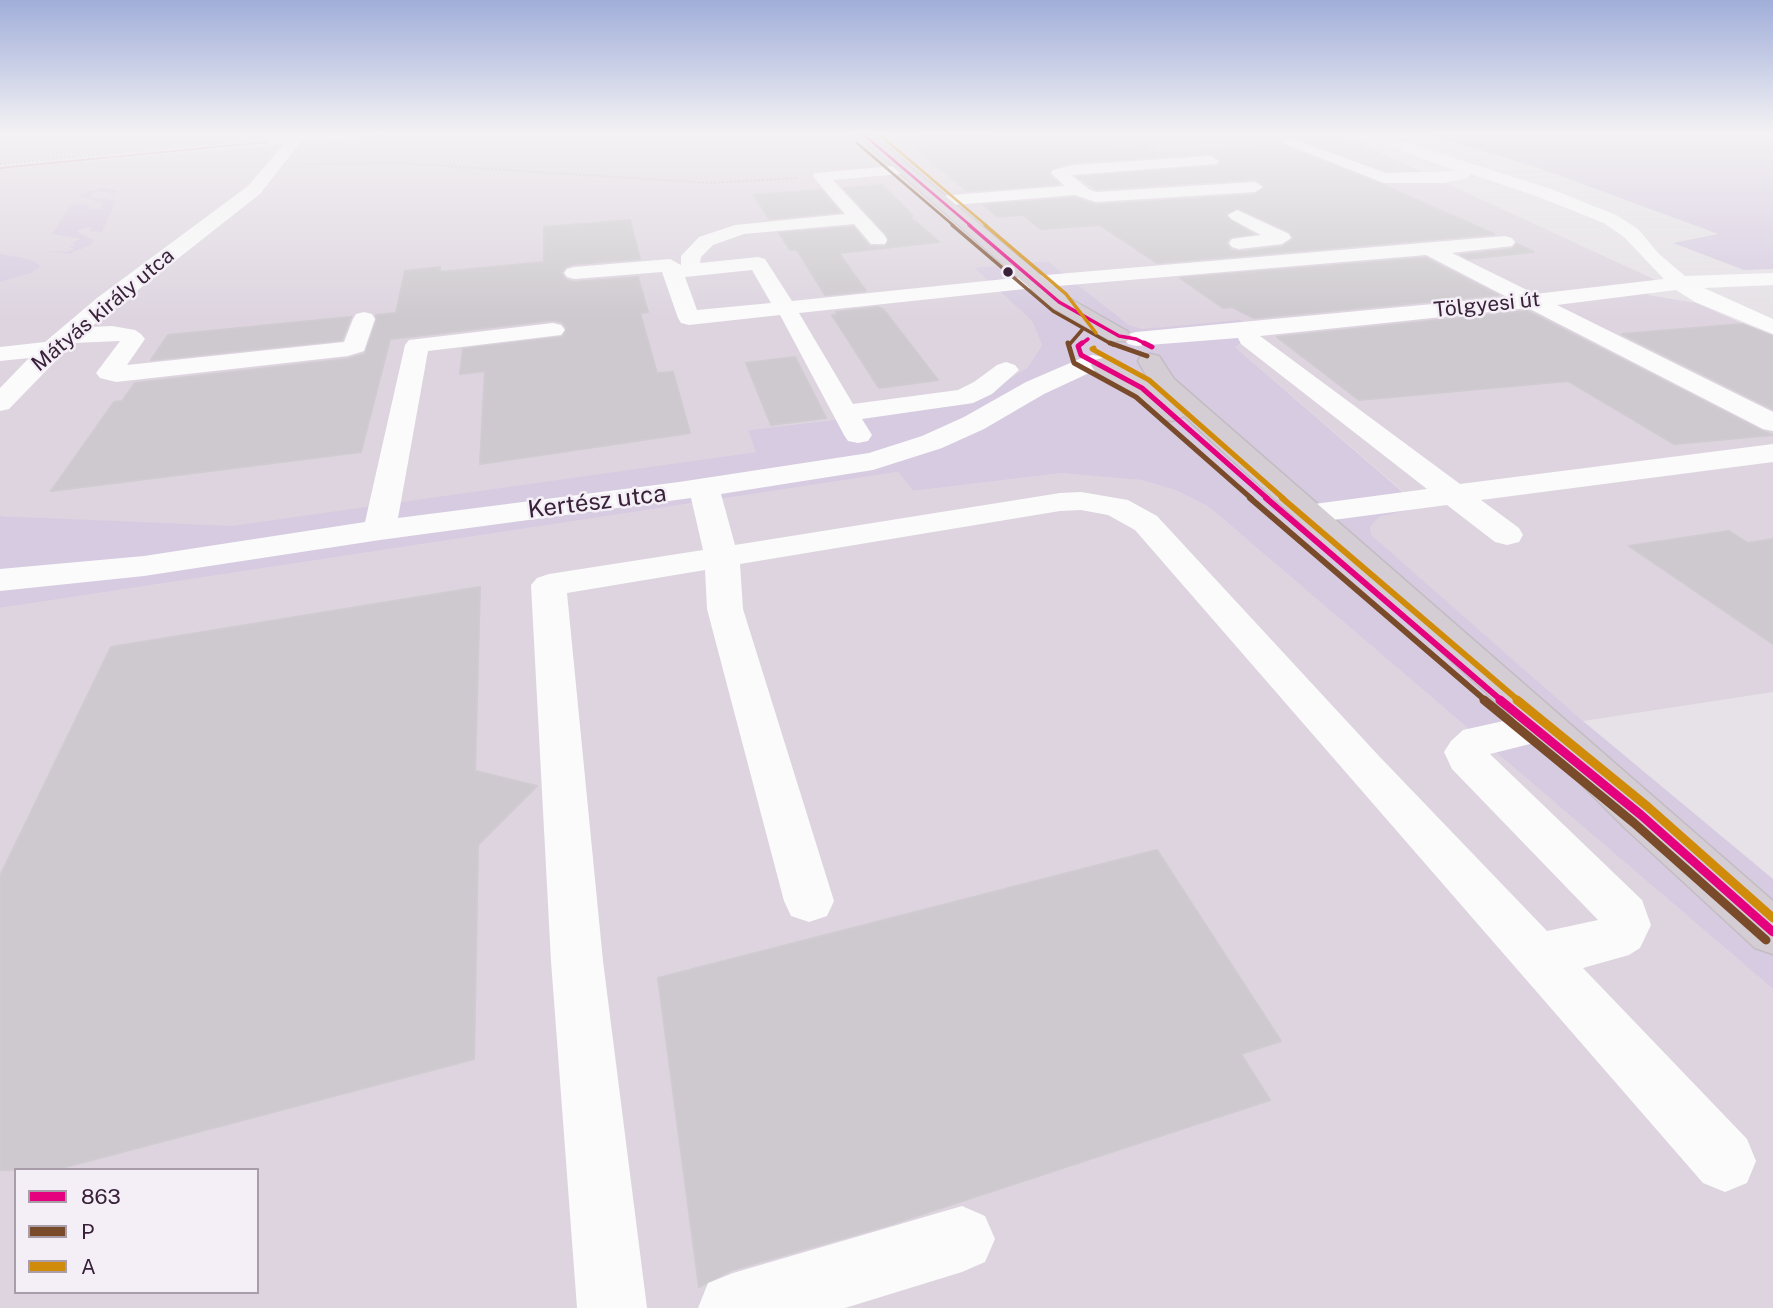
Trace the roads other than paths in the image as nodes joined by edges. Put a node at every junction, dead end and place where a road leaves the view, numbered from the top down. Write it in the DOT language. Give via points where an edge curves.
graph roads {
  1 [pos="246,196"];
  2 [pos="839,196"];
  3 [pos="934,196"];
  4 [pos="961,196"];
  5 [pos="1002,196"];
  6 [pos="1090,196"];
  7 [pos="1130,196"];
  8 [pos="1553,196"];
  9 [pos="965,199"];
  10 [pos="940,201"];
  11 [pos="796,203"];
  12 [pos="1237,215"];
  13 [pos="858,218"];
  14 [pos="810,222"];
  15 [pos="878,240"];
  16 [pos="1505,242"];
  17 [pos="1213,246"];
  18 [pos="1429,249"];
  19 [pos="1186,250"];
  20 [pos="681,267"];
  21 [pos="574,273"];
  22 [pos="1026,276"];
  23 [pos="1773,279"];
  24 [pos="1680,283"];
  25 [pos="1649,288"];
  26 [pos="1703,298"];
  27 [pos="1533,300"];
  28 [pos="1059,302"];
  29 [pos="787,312"];
  30 [pos="364,319"];
  31 [pos="1773,327"];
  32 [pos="1591,329"];
  33 [pos="553,330"];
  34 [pos="1211,333"];
  35 [pos="1249,339"];
  36 [pos="60,343"];
  37 [pos="1140,348"];
  38 [pos="0,354"];
  39 [pos="1091,355"];
  40 [pos="1006,370"];
  41 [pos="0,403"];
  42 [pos="903,405"];
  43 [pos="846,413"];
  44 [pos="1773,423"];
  45 [pos="932,442"];
  46 [pos="1773,453"];
  47 [pos="873,461"];
  48 [pos="691,489"];
  49 [pos="1452,494"];
  50 [pos="1310,513"];
  51 [pos="380,530"];
  52 [pos="1507,535"];
  53 [pos="709,559"];
  54 [pos="144,566"];
  55 [pos="0,580"];
  56 [pos="0,596"];
  57 [pos="1535,729"];
  58 [pos="1641,815"];
  59 [pos="809,901"];
  60 [pos="1773,932"];
  61 [pos="1539,956"];
  62 [pos="1726,1161"];
  63 [pos="962,1239"];
  64 [pos="612,1308"];
  65 [pos="733,1308"];
  1 -- 36 [label="street, Mátyás király utca"];
  2 -- 13 [label="street"];
  3 -- 10 [label="main road"];
  4 -- 9 [label="street"];
  5 -- 9 [label="street"];
  6 -- 7 [label="street"];
  8 -- 24 [label="street" via="1610,219 1631,233"];
  9 -- 10 [label="street"];
  10 -- 22 [label="main road"];
  11 -- 14 [label="street"];
  12 -- 17 [label="street" via="1282,238"];
  13 -- 14 [label="street"];
  13 -- 15 [label="street"];
  14 -- 20 [label="street" via="723,235 706,241"];
  16 -- 18 [label="street"];
  18 -- 22 [label="street"];
  18 -- 27 [label="street"];
  19 -- 22 [label="street"];
  20 -- 21 [label="street"];
  20 -- 29 [label="street" via="758,264"];
  20 -- 29 [label="street" via="688,318"];
  22 -- 28 [label="main road"];
  22 -- 29 [label="street"];
  23 -- 24 [label="street, Tölgyesi út"];
  24 -- 25 [label="street, Tölgyesi út"];
  24 -- 26 [label="street"];
  25 -- 26 [label="street"];
  25 -- 27 [label="street, Tölgyesi út"];
  26 -- 31 [label="street"];
  27 -- 32 [label="street"];
  27 -- 34 [label="street, Tölgyesi út"];
  28 -- 37 [label="main road"];
  28 -- 39 [label="main road"];
  29 -- 43 [label="street"];
  30 -- 36 [label="street" via="356,346 348,349 116,374 109,373 132,339 127,335 112,333"];
  32 -- 35 [label="street" via="1526,323 1282,344"];
  32 -- 44 [label="street"];
  33 -- 51 [label="street" via="417,345"];
  34 -- 35 [label="street"];
  34 -- 37 [label="street, Tölgyesi út"];
  35 -- 49 [label="street"];
  36 -- 38 [label="street"];
  36 -- 41 [label="street, Mátyás király utca"];
  37 -- 39 [label="main road"];
  37 -- 39 [label="main road" via="1130,367"];
  37 -- 50 [label="main road" via="1164,384"];
  39 -- 45 [label="street, Kertész utca"];
  39 -- 57 [label="main road" via="1163,404"];
  40 -- 42 [label="street" via="964,397"];
  42 -- 43 [label="street"];
  42 -- 45 [label="street"];
  43 -- 47 [label="street"];
  45 -- 47 [label="street, Kertész utca"];
  46 -- 49 [label="street"];
  47 -- 48 [label="street, Kertész utca"];
  48 -- 51 [label="street, Kertész utca"];
  48 -- 53 [label="street"];
  49 -- 50 [label="street"];
  49 -- 52 [label="street"];
  50 -- 58 [label="main road"];
  51 -- 54 [label="street, Kertész utca"];
  53 -- 59 [label="street"];
  53 -- 61 [label="street" via="1060,502 1101,503 1130,512 1146,523"];
  53 -- 64 [label="street" via="549,585 577,961"];
  54 -- 55 [label="street, Kertész utca"];
  54 -- 56 [label="street, Kertész utca"];
  57 -- 58 [label="main road"];
  57 -- 61 [label="street" via="1478,741 1466,752 1467,758 1614,903 1625,925 1611,939"];
  58 -- 60 [label="main road"];
  61 -- 62 [label="street"];
  63 -- 65 [label="street"];
}
